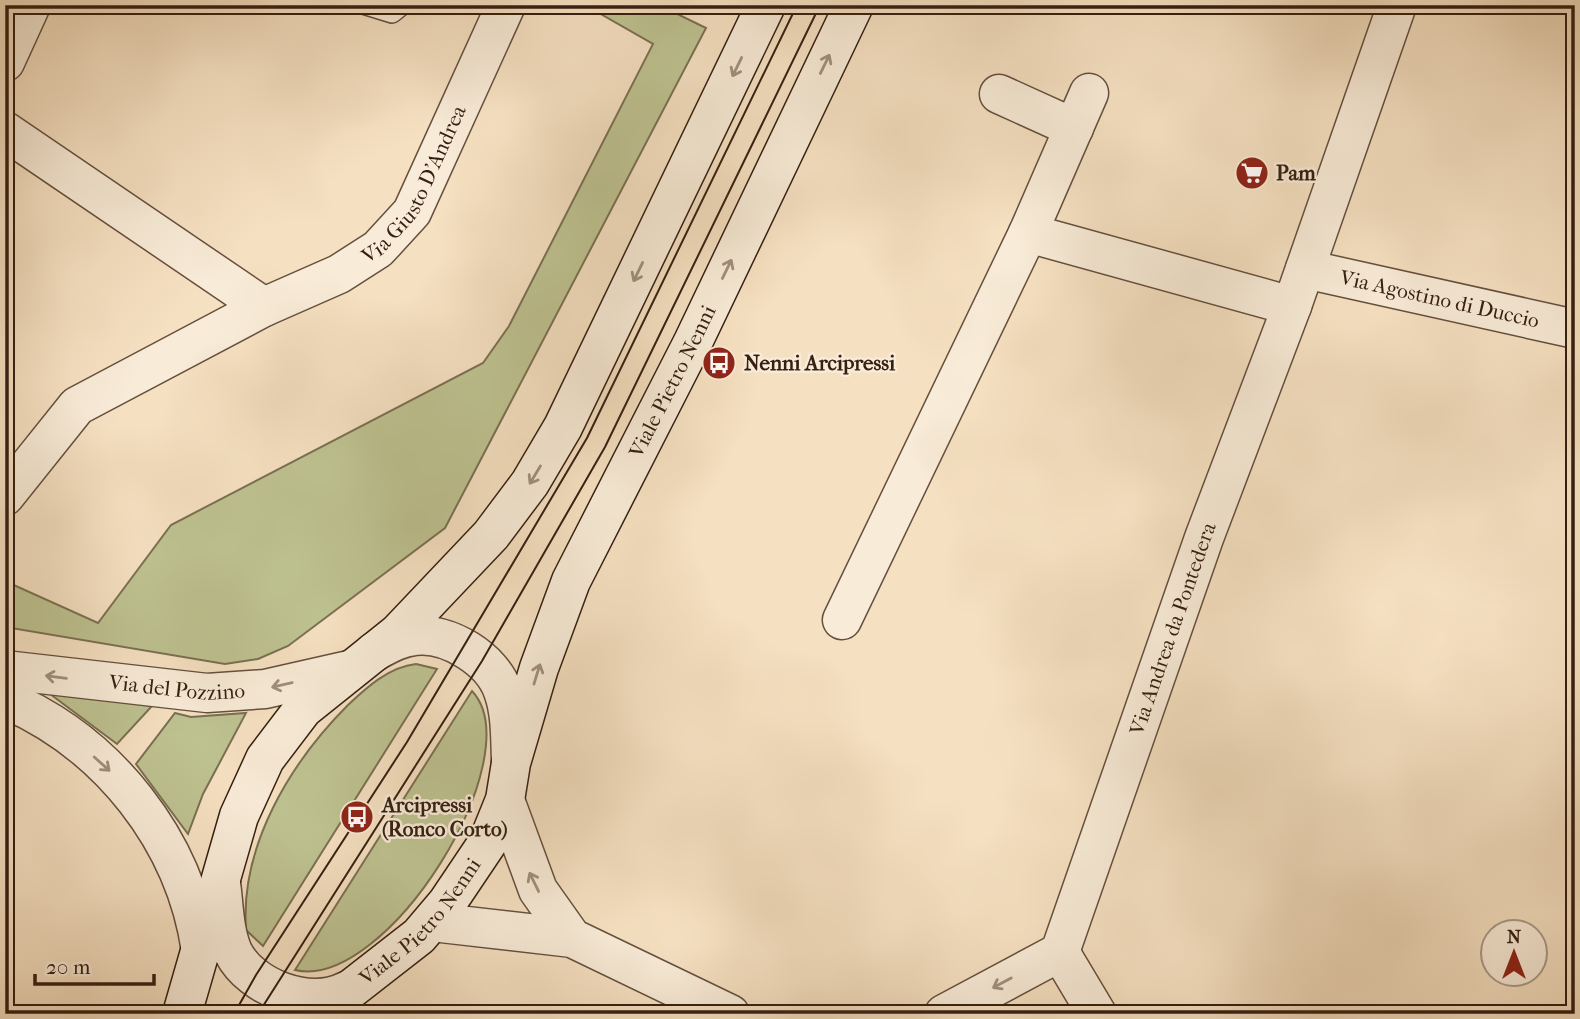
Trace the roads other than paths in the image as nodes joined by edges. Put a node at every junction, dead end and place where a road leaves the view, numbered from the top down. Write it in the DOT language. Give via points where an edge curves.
graph roads {
  1 [pos="31,5"];
  2 [pos="366,5"];
  3 [pos="402,5"];
  4 [pos="506,5"];
  5 [pos="766,5"];
  6 [pos="854,5"];
  7 [pos="1397,5"];
  8 [pos="5,62"];
  9 [pos="1089,93"];
  10 [pos="999,94"];
  11 [pos="1074,128"];
  12 [pos="5,131"];
  13 [pos="1028,233"];
  14 [pos="1305,269"];
  15 [pos="1292,306"];
  16 [pos="264,307"];
  17 [pos="1575,329"];
  18 [pos="5,496"];
  19 [pos="842,620"];
  20 [pos="361,661"];
  21 [pos="5,670"];
  22 [pos="5,699"];
  23 [pos="511,763"];
  24 [pos="505,800"];
  25 [pos="221,883"];
  26 [pos="432,922"];
  27 [pos="572,938"];
  28 [pos="201,951"];
  29 [pos="1060,952"];
  30 [pos="332,1002"];
  31 [pos="182,1014"];
  32 [pos="730,1014"];
  33 [pos="944,1014"];
  34 [pos="1097,1014"];
  1 -- 8 [label="street"];
  2 -- 3 [label="lane" via="392,13"];
  4 -- 16 [label="street, Via Giusto D'Andrea" via="412,212 377,249 339,274"];
  5 -- 20 [label="street, Viale Pietro Nenni, one-way" via="563,427 530,484 491,535 398,633"];
  23 -- 6 [label="street, Viale Pietro Nenni, one-way" via="571,581 693,342"];
  7 -- 14 [label="street, Via Andrea da Pontedera"];
  9 -- 11 [label="street"];
  10 -- 11 [label="street"];
  11 -- 13 [label="street"];
  12 -- 16 [label="street"];
  13 -- 15 [label="street"];
  13 -- 19 [label="street"];
  14 -- 15 [label="street, Via Andrea da Pontedera"];
  14 -- 17 [label="street, Via Agostino di Duccio"];
  15 -- 29 [label="street, Via Andrea da Pontedera" via="1204,538"];
  16 -- 18 [label="street, Via Giusto D'Andrea" via="77,406"];
  20 -- 21 [label="street, Via del Pozzino, one-way" via="265,689 207,693"];
  20 -- 23 [label="street, Viale Pietro Nenni" via="410,637 429,636 463,648 499,681"];
  20 -- 25 [label="street, Viale Pietro Nenni" via="303,709 265,760 244,801"];
  22 -- 28 [label="street, one-way" via="68,735 146,811 185,889"];
  23 -- 24 [label="street, Viale Pietro Nenni"];
  24 -- 26 [label="street, Viale Pietro Nenni" via="482,852"];
  27 -- 24 [label="street, one-way" via="538,890"];
  25 -- 28 [label="street, Viale Pietro Nenni"];
  25 -- 30 [label="street, Viale Pietro Nenni" via="232,950 249,971 298,998"];
  26 -- 27 [label="street"];
  26 -- 30 [label="street, Viale Pietro Nenni" via="391,961"];
  27 -- 32 [label="street"];
  28 -- 31 [label="street, Viale Pietro Nenni"];
  29 -- 33 [label="street, one-way"];
  29 -- 34 [label="street"];
}
